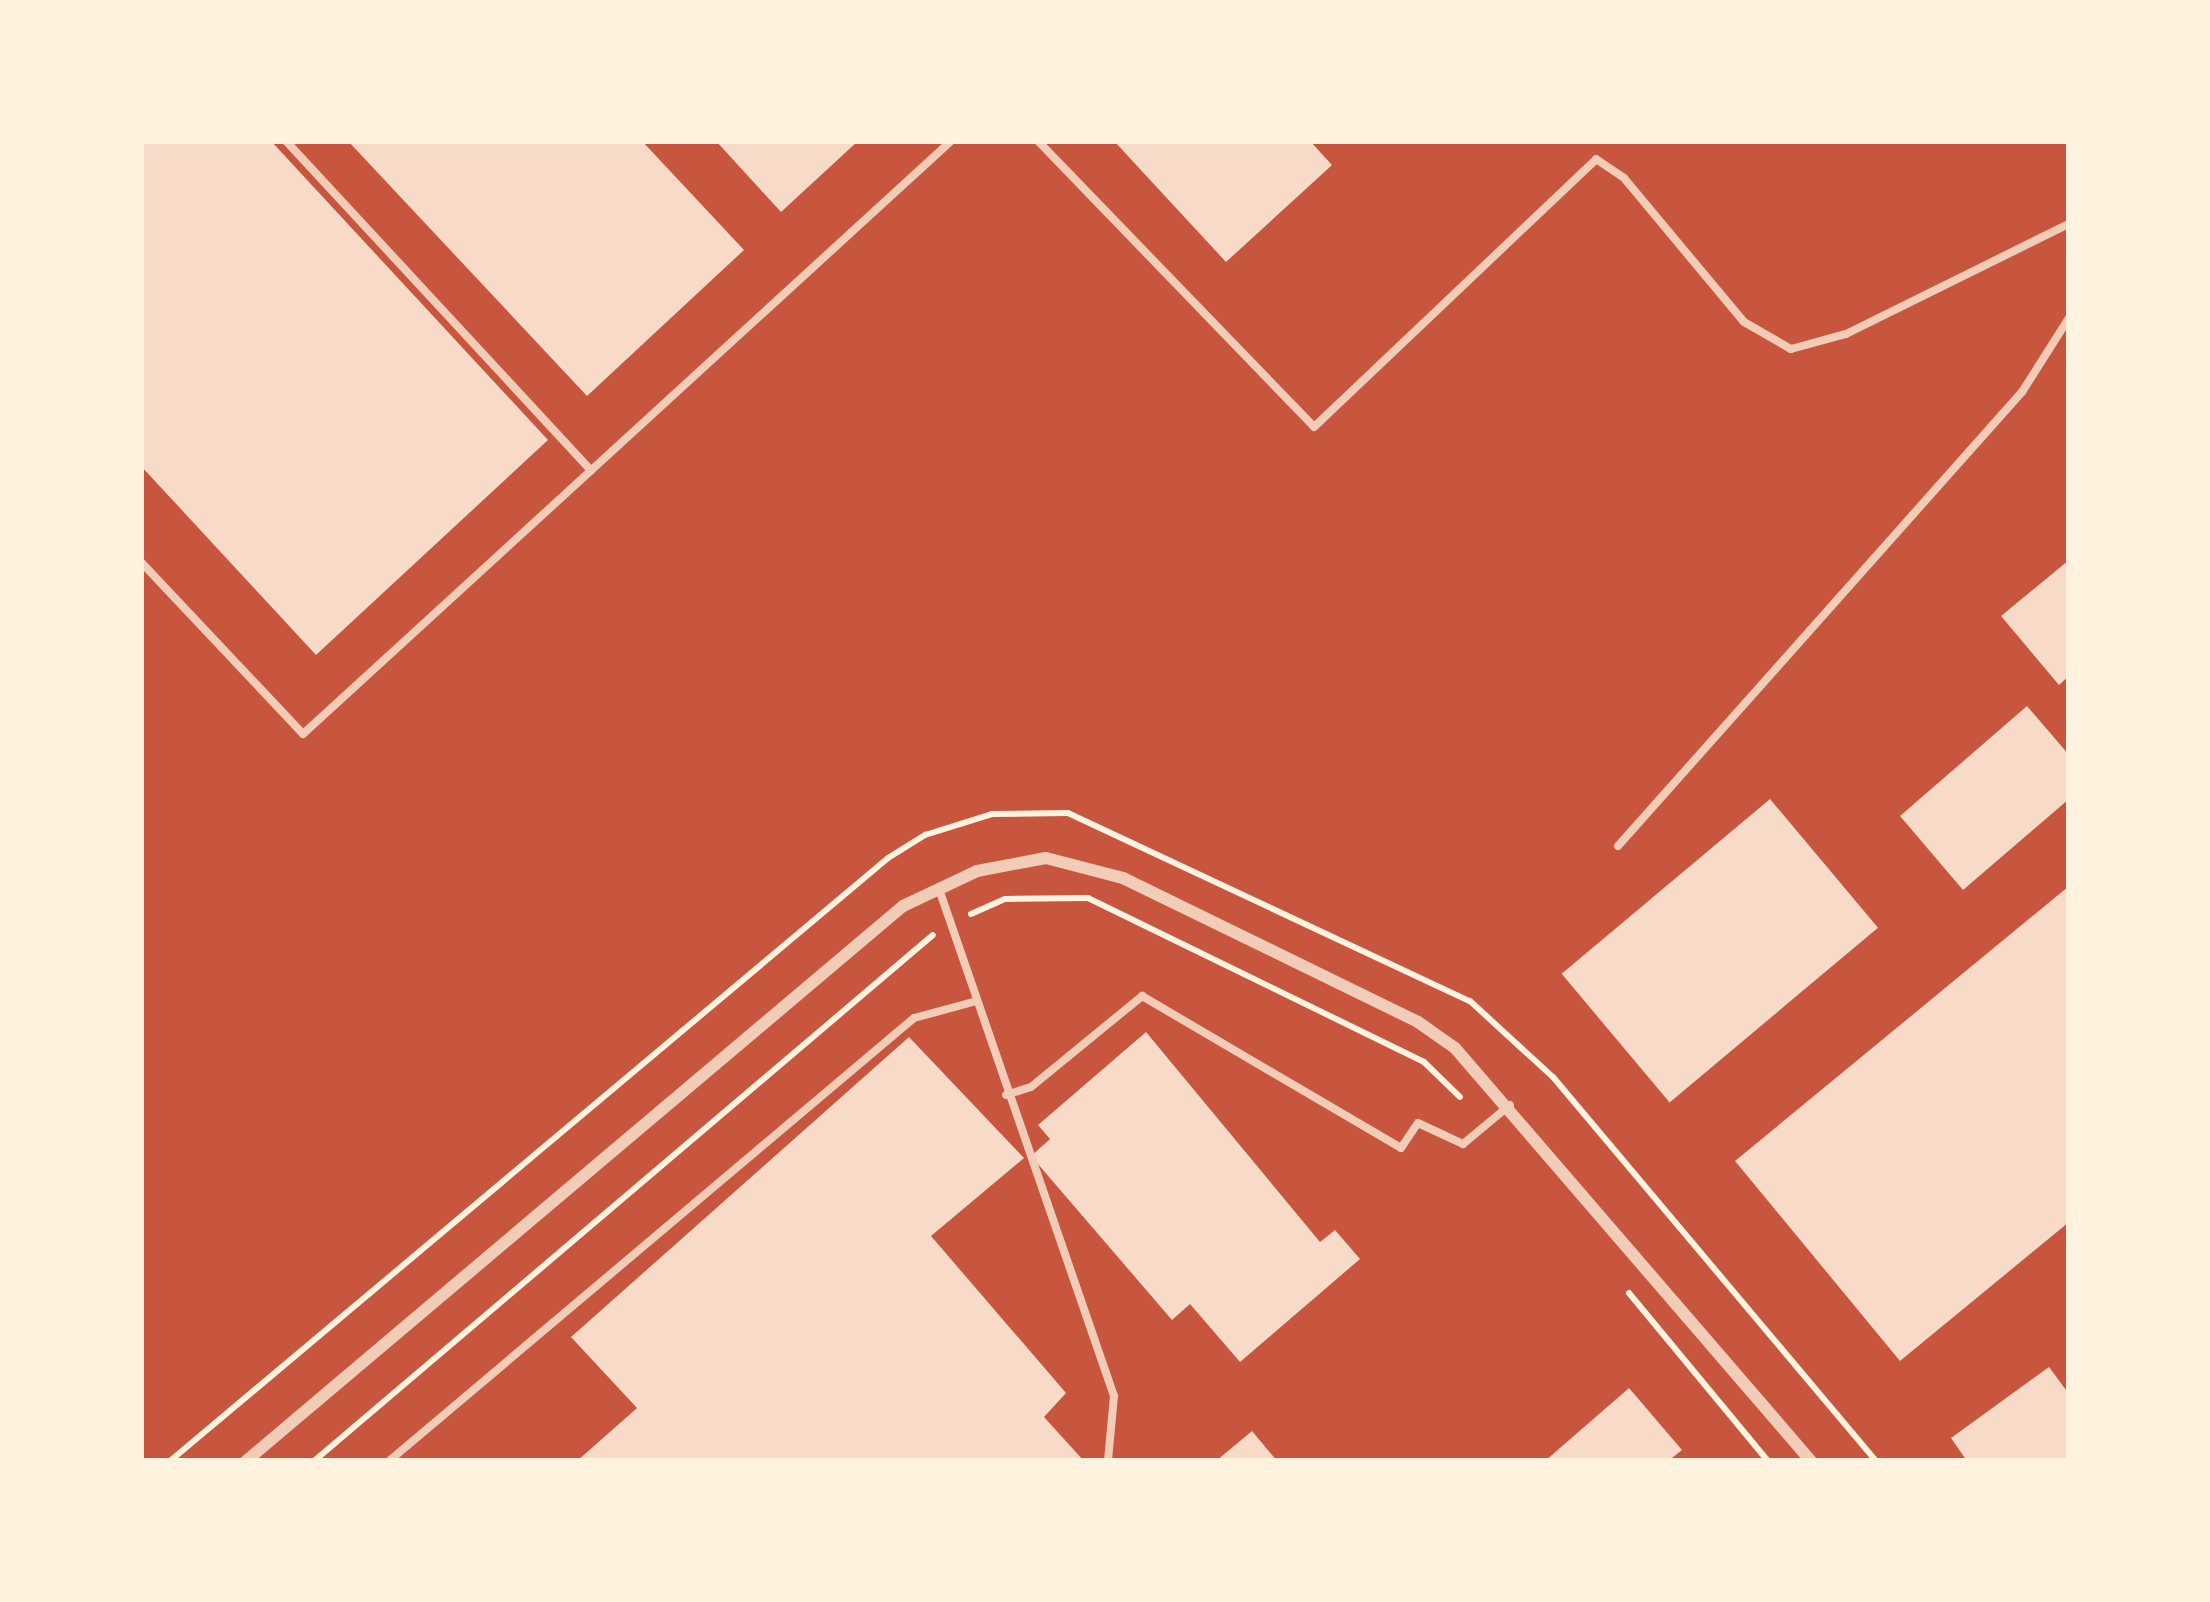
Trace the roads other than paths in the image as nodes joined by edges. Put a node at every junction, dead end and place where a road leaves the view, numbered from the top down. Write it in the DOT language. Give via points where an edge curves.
graph roads {
  1 [pos="286,141"];
  2 [pos="951,141"];
  3 [pos="1038,141"];
  4 [pos="2069,224"];
  5 [pos="2069,318"];
  6 [pos="591,470"];
  7 [pos="141,562"];
  8 [pos="1618,846"];
  9 [pos="938,888"];
  10 [pos="973,1002"];
  11 [pos="1006,1095"];
  12 [pos="1510,1106"];
  13 [pos="246,1461"];
  14 [pos="389,1461"];
  15 [pos="1108,1461"];
  16 [pos="1811,1461"];
  1 -- 6 [label="lane"];
  2 -- 6 [label="lane"];
  3 -- 4 [label="lane" via="1314,427 1596,159 1624,178 1744,322 1791,350 1846,334"];
  5 -- 8 [label="lane" via="2022,392"];
  6 -- 7 [label="lane" via="303,734"];
  9 -- 10 [label="lane"];
  9 -- 12 [label="street" via="994,866 1046,858 1123,878 1418,1022"];
  9 -- 13 [label="street" via="873,931"];
  10 -- 11 [label="lane"];
  10 -- 14 [label="lane" via="914,1018"];
  11 -- 12 [label="lane" via="1031,1087 1142,996 1401,1148 1418,1123 1463,1144"];
  11 -- 15 [label="lane" via="1114,1396"];
  12 -- 16 [label="street"];
}
